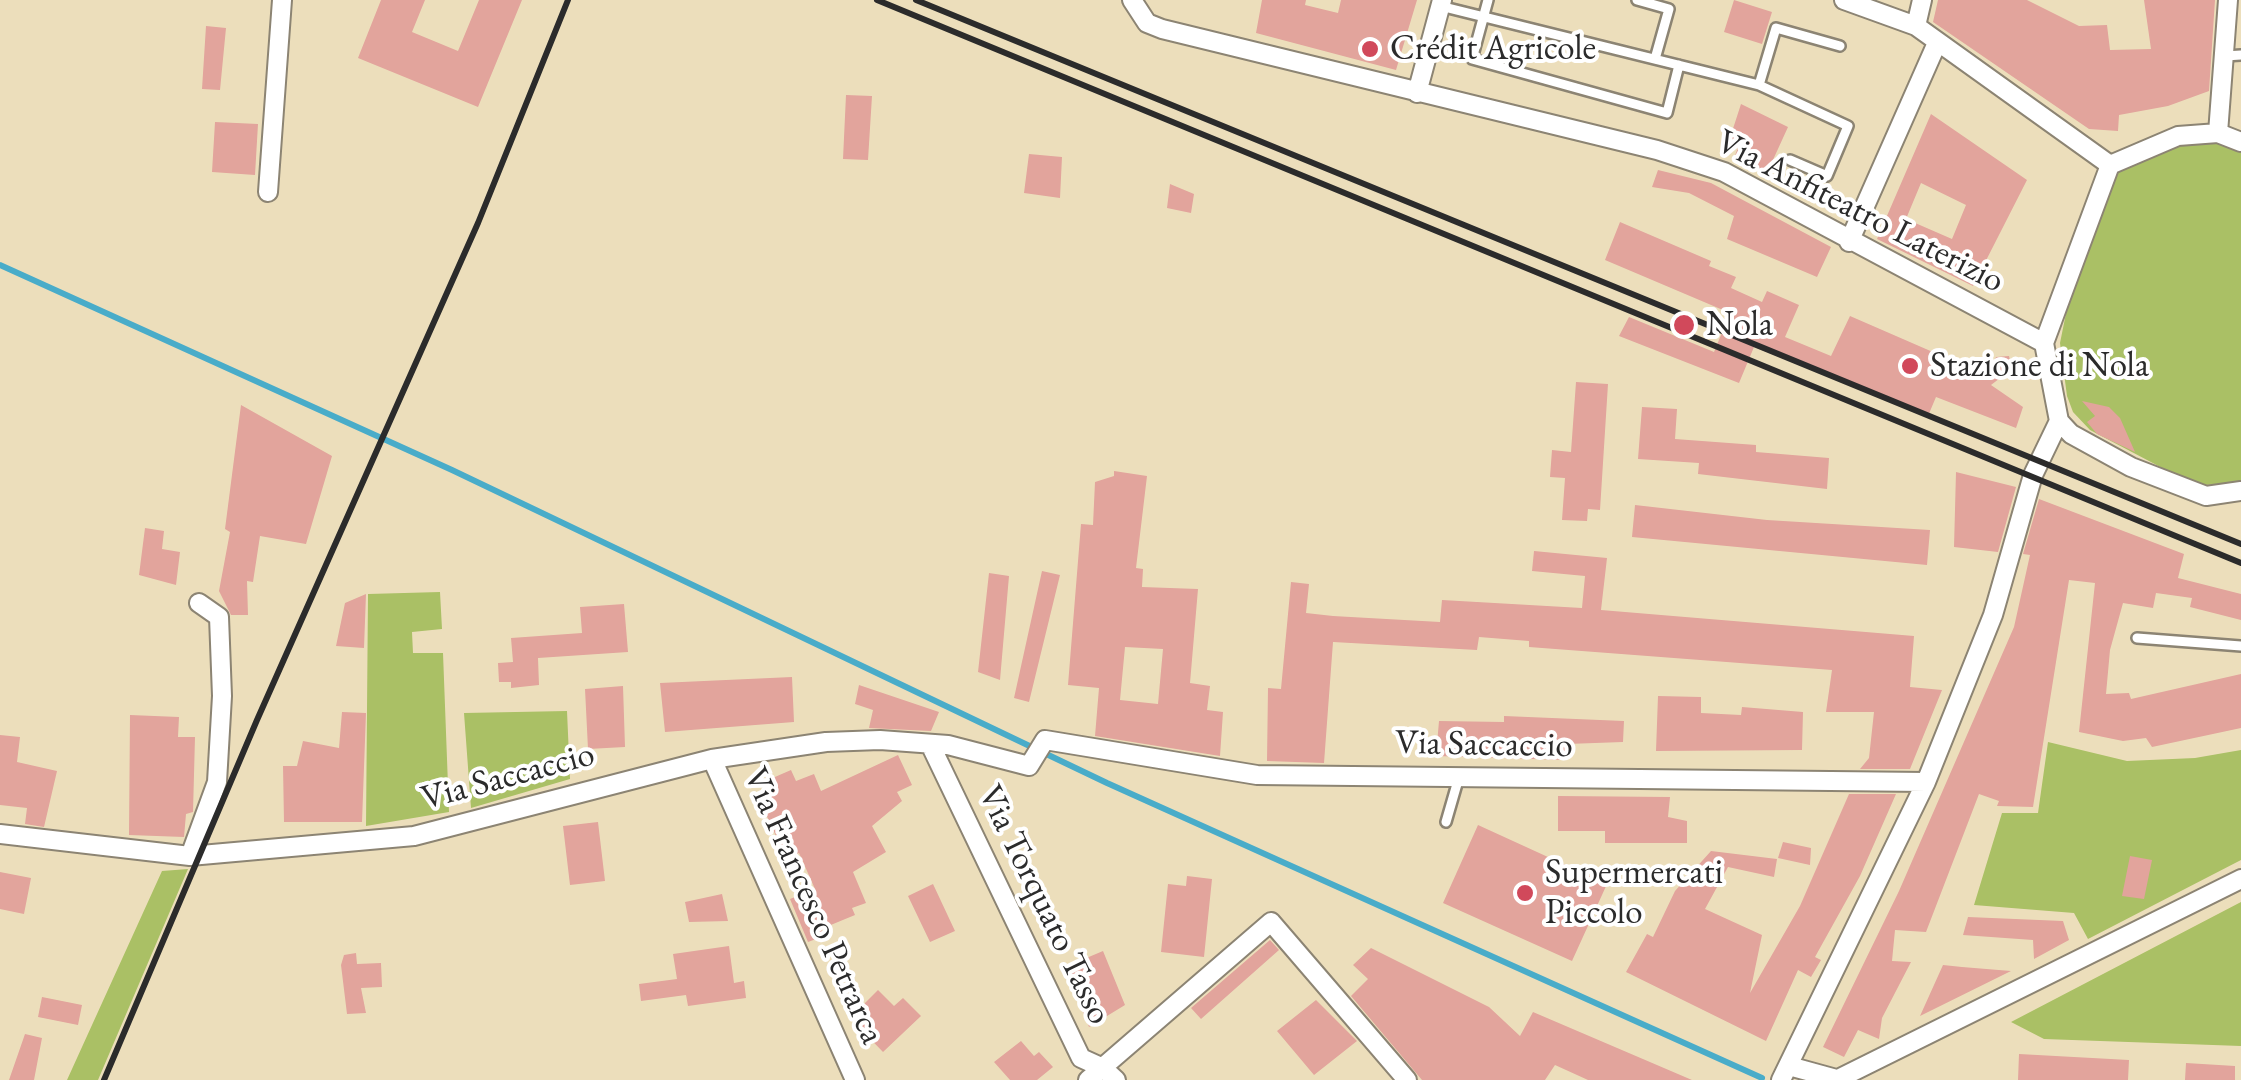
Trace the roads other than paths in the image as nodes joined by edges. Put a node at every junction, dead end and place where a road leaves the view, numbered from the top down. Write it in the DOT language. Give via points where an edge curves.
graph roads {
  1 [pos="282,0"];
  2 [pos="1132,0"];
  3 [pos="1488,0"];
  4 [pos="1637,0"];
  5 [pos="1844,0"];
  6 [pos="1922,0"];
  7 [pos="2228,0"];
  8 [pos="1441,3"];
  9 [pos="1484,16"];
  10 [pos="1916,26"];
  11 [pos="1936,43"];
  12 [pos="1840,46"];
  13 [pos="2233,55"];
  14 [pos="1655,59"];
  15 [pos="1678,65"];
  16 [pos="1759,85"];
  17 [pos="1417,93"];
  18 [pos="2218,133"];
  19 [pos="2241,142"];
  20 [pos="1790,160"];
  21 [pos="2110,165"];
  22 [pos="268,192"];
  23 [pos="1850,242"];
  24 [pos="2044,343"];
  25 [pos="2059,422"];
  26 [pos="2241,491"];
  27 [pos="199,604"];
  28 [pos="2137,638"];
  29 [pos="2241,646"];
  30 [pos="930,744"];
  31 [pos="712,759"];
  32 [pos="1459,778"];
  33 [pos="1926,782"];
  34 [pos="1446,822"];
  35 [pos="0,834"];
  36 [pos="190,856"];
  37 [pos="2241,879"];
  38 [pos="1785,1073"];
  39 [pos="1109,1074"];
  40 [pos="1404,1079"];
  41 [pos="855,1080"];
  42 [pos="1088,1080"];
  43 [pos="1839,1080"];
  1 -- 22 [label="street"];
  2 -- 17 [label="street, Via Anfiteatro Laterizio" via="1148,23 1162,29"];
  3 -- 9 [label="lane"];
  4 -- 14 [label="lane" via="1669,8"];
  5 -- 10 [label="street"];
  6 -- 10 [label="street"];
  7 -- 13 [label="street"];
  8 -- 9 [label="lane"];
  8 -- 17 [label="street"];
  9 -- 14 [label="lane"];
  9 -- 15 [label="lane" via="1472,59 1667,113"];
  10 -- 11 [label="street"];
  11 -- 21 [label="street"];
  11 -- 23 [label="street"];
  12 -- 16 [label="lane" via="1776,28"];
  13 -- 18 [label="street"];
  14 -- 15 [label="lane"];
  15 -- 16 [label="lane"];
  16 -- 20 [label="lane" via="1848,126 1827,176"];
  17 -- 23 [label="street, Via Anfiteatro Laterizio" via="1724,172"];
  18 -- 19 [label="street"];
  18 -- 21 [label="street" via="2178,136"];
  21 -- 24 [label="street"];
  23 -- 24 [label="street, Via Anfiteatro Laterizio"];
  24 -- 25 [label="street"];
  25 -- 26 [label="street" via="2089,446 2206,496"];
  25 -- 33 [label="street" via="2033,475 1993,615"];
  27 -- 36 [label="street" via="219,617 222,696 217,782"];
  28 -- 29 [label="lane"];
  30 -- 31 [label="street, Via Saccaccio" via="826,742"];
  30 -- 32 [label="street, Via Saccaccio" via="1028,766 1045,740 1257,775"];
  30 -- 39 [label="street, Via Torquato Tasso" via="1081,1058"];
  31 -- 36 [label="street, Via Saccaccio" via="428,834"];
  31 -- 41 [label="street, Via Francesco Petrarca"];
  32 -- 33 [label="street, Via Saccaccio"];
  32 -- 34 [label="lane"];
  33 -- 38 [label="street"];
  35 -- 36 [label="street, Via Saccaccio"];
  37 -- 43 [label="street"];
  38 -- 43 [label="street"];
  39 -- 40 [label="street" via="1271,922"];
  39 -- 42 [label="street"];
}
